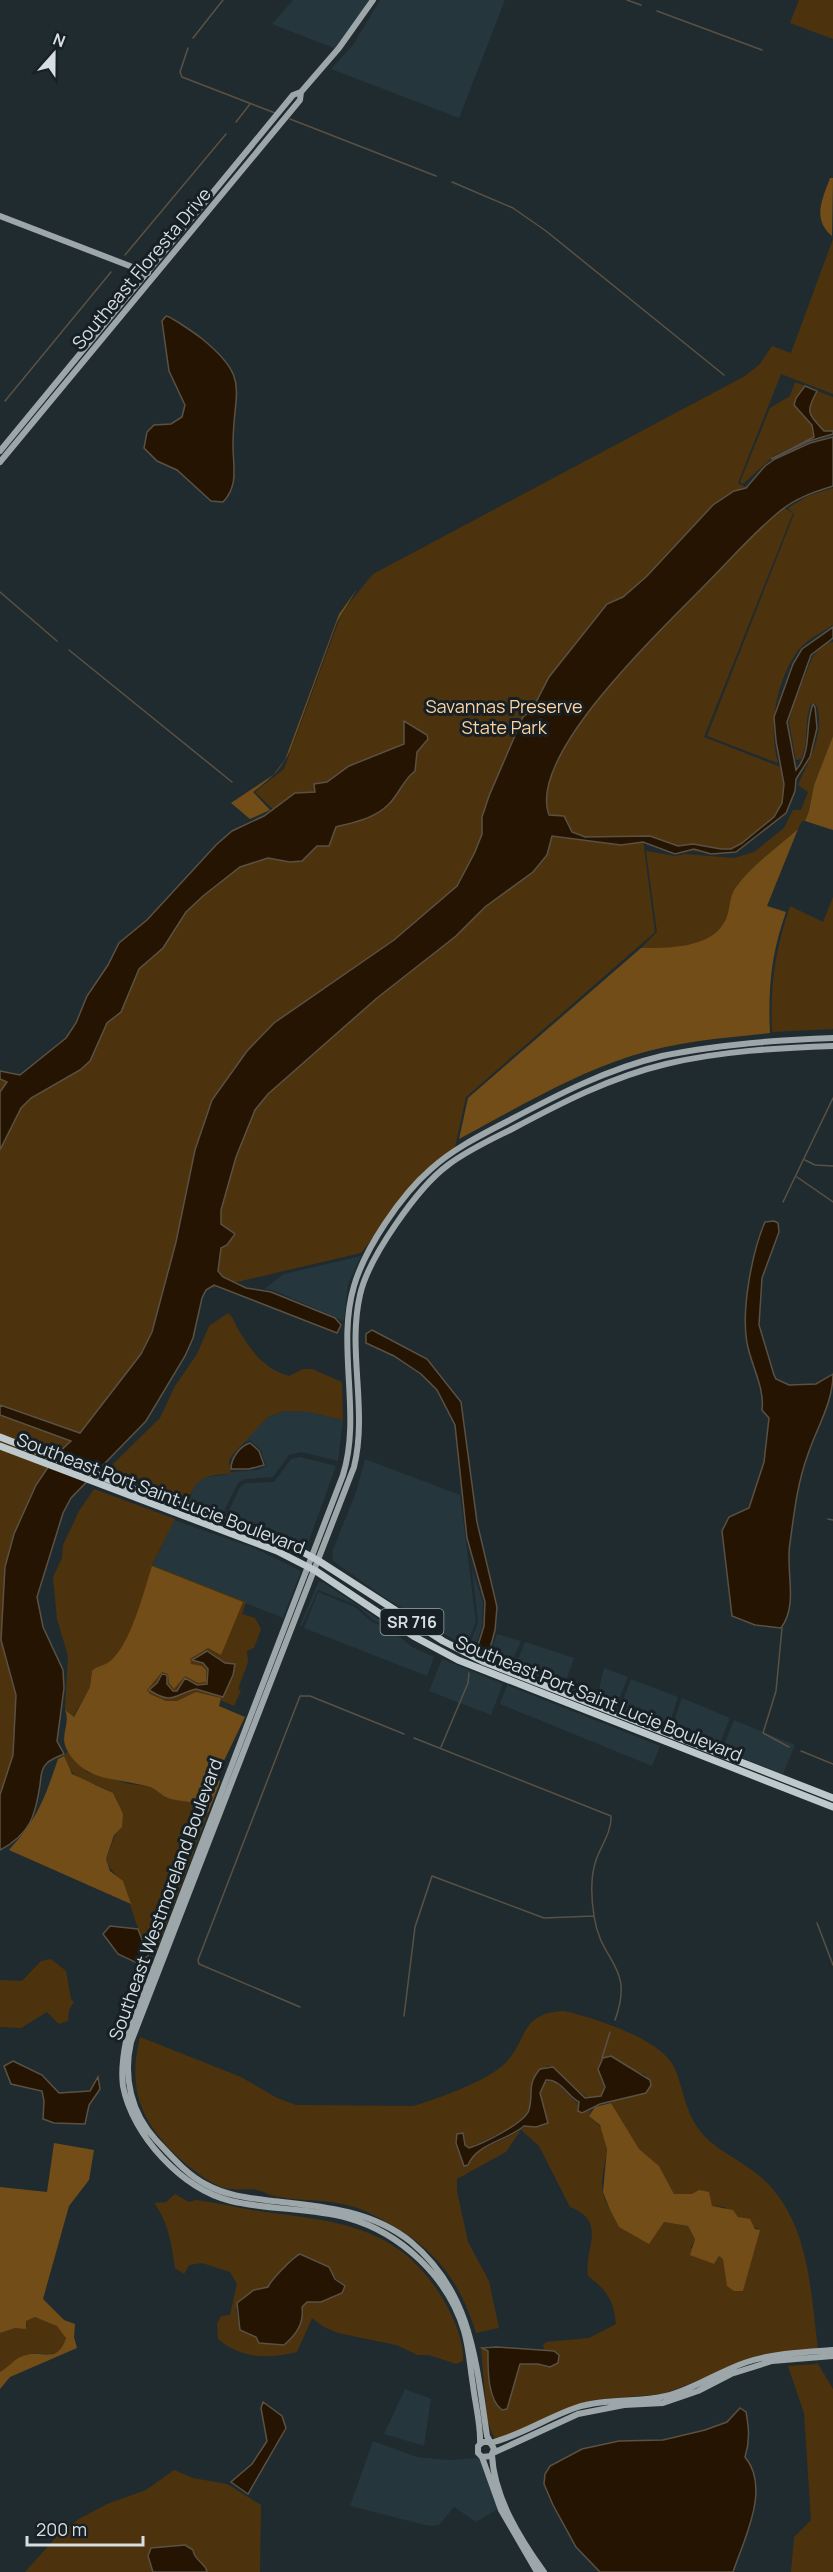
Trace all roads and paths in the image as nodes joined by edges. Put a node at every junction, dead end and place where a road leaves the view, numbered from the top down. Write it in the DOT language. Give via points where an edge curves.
graph roads {
  1 [pos="372,0"];
  2 [pos="301,92"];
  3 [pos="0,216"];
  4 [pos="148,273"];
  5 [pos="0,451"];
  6 [pos="0,462"];
  7 [pos="833,1038"];
  8 [pos="833,1046"];
  9 [pos="0,1437"];
  10 [pos="0,1446"];
  11 [pos="37,1456"];
  12 [pos="109,1484"];
  13 [pos="219,1518"];
  14 [pos="199,1522"];
  15 [pos="312,1557"];
  16 [pos="319,1562"];
  17 [pos="308,1567"];
  18 [pos="316,1571"];
  19 [pos="389,1620"];
  20 [pos="443,1641"];
  21 [pos="442,1652"];
  22 [pos="482,1661"];
  23 [pos="833,1798"];
  24 [pos="833,1807"];
  25 [pos="833,2350"];
  26 [pos="833,2356"];
  27 [pos="490,2443"];
  28 [pos="480,2444"];
  29 [pos="493,2454"];
  30 [pos="482,2457"];
  31 [pos="537,2572"];
  32 [pos="544,2572"];
  1 -- 2 [label="street, Southeast Floresta Drive" via="339,48"];
  2 -- 4 [label="street, Southeast Floresta Drive" via="293,95"];
  2 -- 6 [label="street, Southeast Floresta Drive" via="300,100"];
  3 -- 4 [label="street"];
  4 -- 5 [label="street, Southeast Floresta Drive"];
  7 -- 15 [label="street, Southeast Westmoreland Boulevard" via="710,1046 616,1070 567,1090 476,1138 429,1170 386,1226 366,1257 354,1286 348,1319 351,1421 347,1461"];
  8 -- 16 [label="street, Southeast Westmoreland Boulevard" via="716,1054 622,1077 573,1097 481,1145 434,1177 391,1233 360,1293 356,1318 359,1421 355,1463"];
  9 -- 11 [label="main road, Southeast Port Saint Lucie Boulevard / SR 716"];
  10 -- 11 [label="main road, Southeast Port Saint Lucie Boulevard / SR 716"];
  11 -- 12 [label="main road, Southeast Port Saint Lucie Boulevard / SR 716"];
  12 -- 13 [label="main road, Southeast Port Saint Lucie Boulevard / SR 716"];
  12 -- 14 [label="main road, Southeast Port Saint Lucie Boulevard / SR 716"];
  13 -- 14 [label="main road" via="203,1518"];
  13 -- 15 [label="main road, Southeast Port Saint Lucie Boulevard / SR 716" via="265,1534"];
  14 -- 17 [label="main road, Southeast Port Saint Lucie Boulevard / SR 716" via="264,1545"];
  15 -- 16 [label="main road, Southeast Port Saint Lucie Boulevard / SR 716"];
  15 -- 17 [label="street, Southeast Westmoreland Boulevard"];
  16 -- 18 [label="street, Southeast Westmoreland Boulevard"];
  16 -- 20 [label="main road, Southeast Port Saint Lucie Boulevard / SR 716"];
  17 -- 18 [label="main road, Southeast Port Saint Lucie Boulevard / SR 716"];
  17 -- 28 [label="street, Southeast Westmoreland Boulevard" via="130,2031 122,2064 124,2088 142,2131 184,2177 204,2190 230,2201 314,2212 369,2226 405,2246 446,2293 464,2331"];
  18 -- 19 [label="main road, Southeast Port Saint Lucie Boulevard / SR 716"];
  18 -- 27 [label="street, Southeast Westmoreland Boulevard" via="131,2042 129,2088 146,2128 207,2185 231,2194 318,2206 373,2219 410,2241 450,2288 468,2327"];
  19 -- 20 [label="main road" via="436,1644"];
  19 -- 21 [label="main road, Southeast Port Saint Lucie Boulevard / SR 716"];
  20 -- 22 [label="main road, Southeast Port Saint Lucie Boulevard / SR 716"];
  21 -- 22 [label="main road" via="453,1651"];
  21 -- 24 [label="main road, Southeast Port Saint Lucie Boulevard / SR 716"];
  22 -- 23 [label="main road, Southeast Port Saint Lucie Boulevard / SR 716"];
  25 -- 27 [label="street" via="771,2355 729,2368 680,2392 594,2403"];
  26 -- 29 [label="street" via="772,2361 663,2403 624,2405 578,2414"];
  27 -- 28 [label="street"];
  27 -- 29 [label="street, Southeast Westmoreland Boulevard"];
  28 -- 30 [label="street, Southeast Westmoreland Boulevard" via="477,2450"];
  29 -- 30 [label="street"];
  29 -- 32 [label="street" via="506,2507"];
  30 -- 31 [label="street" via="501,2510"];
}
